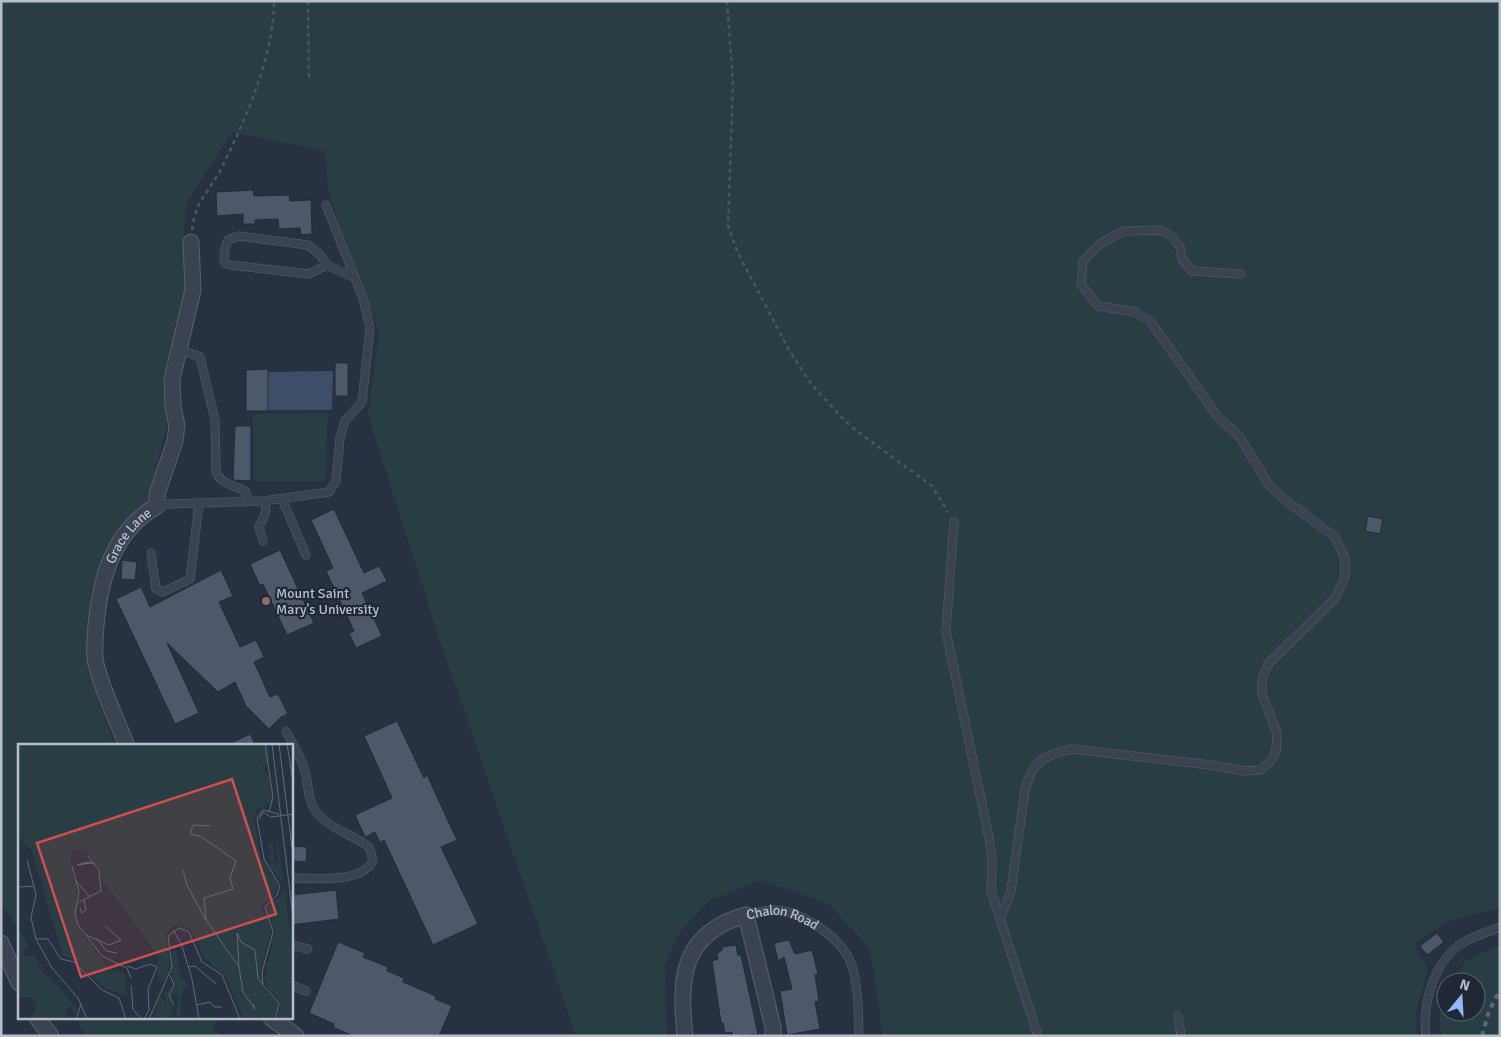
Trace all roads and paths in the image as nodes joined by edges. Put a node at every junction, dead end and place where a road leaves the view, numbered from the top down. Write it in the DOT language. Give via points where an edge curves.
graph roads {
  1 [pos="274,1"];
  2 [pos="308,1"];
  3 [pos="727,1"];
  4 [pos="309,81"];
  5 [pos="326,205"];
  6 [pos="191,242"];
  7 [pos="327,266"];
  8 [pos="1241,274"];
  9 [pos="355,278"];
  10 [pos="179,349"];
  11 [pos="282,499"];
  12 [pos="265,501"];
  13 [pos="247,502"];
  14 [pos="198,503"];
  15 [pos="157,506"];
  16 [pos="954,521"];
  17 [pos="263,541"];
  18 [pos="150,553"];
  19 [pos="306,555"];
  20 [pos="286,731"];
  21 [pos="126,744"];
  22 [pos="292,878"];
  23 [pos="746,914"];
  24 [pos="1001,917"];
  25 [pos="1500,927"];
  26 [pos="1,943"];
  27 [pos="292,945"];
  28 [pos="308,949"];
  29 [pos="18,981"];
  30 [pos="292,985"];
  31 [pos="306,991"];
  32 [pos="1178,1016"];
  33 [pos="39,1020"];
  34 [pos="274,1020"];
  35 [pos="51,1036"];
  36 [pos="296,1036"];
  37 [pos="685,1036"];
  38 [pos="773,1036"];
  39 [pos="859,1036"];
  40 [pos="1038,1036"];
  41 [pos="1182,1036"];
  42 [pos="1426,1036"];
  1 -- 6 [label="path" via="262,69 251,104 220,171 197,206"];
  2 -- 4 [label="path"];
  3 -- 16 [label="path" via="733,84 728,226 738,253 789,350 811,384 850,426 932,486"];
  5 -- 9 [label="lane"];
  6 -- 10 [label="street, Grace Lane" via="193,290"];
  7 -- 7 [label="lane" via="308,245 239,236 228,240 225,246 225,263 230,265 309,274"];
  7 -- 9 [label="lane"];
  8 -- 24 [label="lane" via="1192,270 1182,259 1180,247 1161,230 1124,231 1101,242 1083,260 1082,284 1098,306 1135,312 1151,322 1218,417 1239,436 1269,484 1334,537 1345,558 1345,576 1336,597 1268,664 1262,679 1262,694 1277,733 1276,751 1271,761 1260,770 1246,771 1072,749 1054,753 1038,762 1029,774 1025,790 1011,892"];
  9 -- 11 [label="lane" via="370,328 362,402 345,421 336,481 329,492"];
  10 -- 13 [label="lane" via="200,357 215,420 216,472 227,484 246,492"];
  10 -- 15 [label="street, Grace Lane" via="172,379 177,426 175,441 157,494"];
  11 -- 12 [label="lane"];
  11 -- 19 [label="lane"];
  12 -- 13 [label="lane"];
  12 -- 17 [label="lane" via="266,512 259,527"];
  13 -- 14 [label="lane"];
  14 -- 15 [label="lane"];
  14 -- 18 [label="lane" via="190,579 163,592 156,590"];
  15 -- 21 [label="street, Grace Lane" via="123,535 103,580 98,605 96,666"];
  16 -- 24 [label="lane" via="946,631 989,838 991,890"];
  20 -- 22 [label="lane" via="303,764 306,787 315,811 334,827 369,847 373,860 365,871 353,876"];
  23 -- 37 [label="street, Chalon Road" via="715,927 699,942 688,961 682,999"];
  23 -- 38 [label="street"];
  23 -- 39 [label="lane, Chalon Road" via="777,910 796,915 834,939 852,965"];
  24 -- 40 [label="lane"];
  25 -- 42 [label="lane" via="1462,943 1440,967 1428,997"];
  26 -- 29 [label="street"];
  27 -- 28 [label="lane"];
  30 -- 31 [label="lane"];
  32 -- 41 [label="lane"];
  33 -- 35 [label="street"];
  34 -- 36 [label="street"];
}
